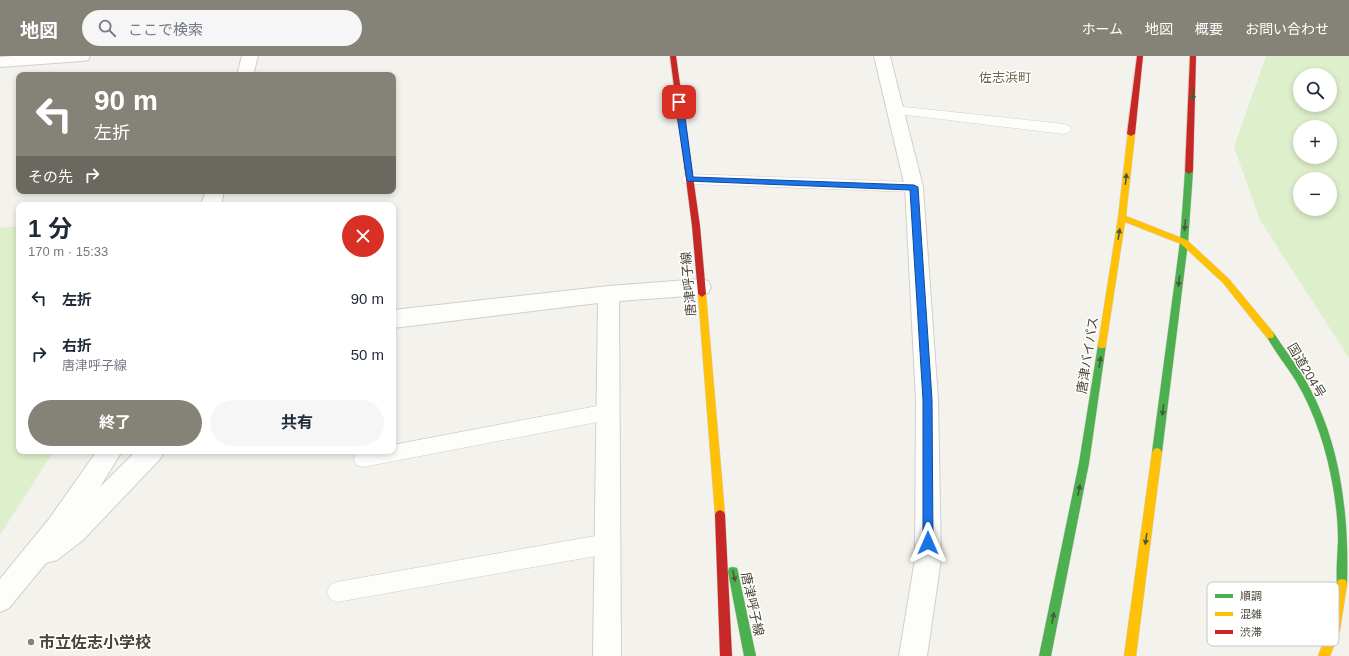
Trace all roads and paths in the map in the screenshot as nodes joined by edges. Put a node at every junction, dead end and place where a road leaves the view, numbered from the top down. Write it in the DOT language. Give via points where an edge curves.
graph roads {
  1 [pos="82,56"];
  2 [pos="250,56"];
  3 [pos="673,56"];
  4 [pos="882,56"];
  5 [pos="1140,56"];
  6 [pos="1193,56"];
  7 [pos="0,62"];
  8 [pos="246,72"];
  9 [pos="896,110"];
  10 [pos="1064,129"];
  11 [pos="689,179"];
  12 [pos="914,187"];
  13 [pos="1122,218"];
  14 [pos="1184,242"];
  15 [pos="701,286"];
  16 [pos="609,294"];
  17 [pos="396,319"];
  18 [pos="608,412"];
  19 [pos="396,453"];
  20 [pos="108,454"];
  21 [pos="149,454"];
  22 [pos="389,454"];
  23 [pos="363,459"];
  24 [pos="720,510"];
  25 [pos="608,544"];
  26 [pos="30,564"];
  27 [pos="337,592"];
  28 [pos="0,600"];
  29 [pos="1339,600"];
  30 [pos="1328,646"];
  31 [pos="607,656"];
  32 [pos="726,656"];
  33 [pos="750,656"];
  34 [pos="913,656"];
  35 [pos="1045,656"];
  36 [pos="1130,656"];
  37 [pos="1324,656"];
  1 -- 7 [label="street"];
  2 -- 8 [label="street"];
  3 -- 11 [label="main road, 唐津呼子線"];
  4 -- 9 [label="street"];
  13 -- 5 [label="main road, 唐津バイパス, one-way"];
  6 -- 14 [label="main road, one-way" via="1190,162"];
  9 -- 10 [label="lane"];
  9 -- 12 [label="street"];
  11 -- 12 [label="lane"];
  11 -- 15 [label="main road, 唐津呼子線"];
  12 -- 34 [label="street" via="927,400 928,559"];
  13 -- 14 [label="main road, 国道204号"];
  35 -- 13 [label="main road, 唐津バイパス, one-way" via="1084,463"];
  14 -- 29 [label="main road, 国道204号" via="1226,281 1269,334 1308,393 1330,448 1342,503 1345,565"];
  14 -- 36 [label="main road, one-way"];
  15 -- 16 [label="street"];
  15 -- 24 [label="main road, 唐津呼子線"];
  16 -- 17 [label="street"];
  16 -- 18 [label="street"];
  18 -- 19 [label="lane"];
  18 -- 25 [label="street"];
  20 -- 26 [label="street"];
  21 -- 26 [label="street" via="74,531"];
  22 -- 23 [label="lane"];
  24 -- 32 [label="main road, 唐津呼子線"];
  24 -- 33 [label="main road, 唐津呼子線, one-way"];
  25 -- 27 [label="lane"];
  25 -- 31 [label="street"];
  26 -- 28 [label="street"];
  30 -- 37 [label="main road, 国道204号"];
}
